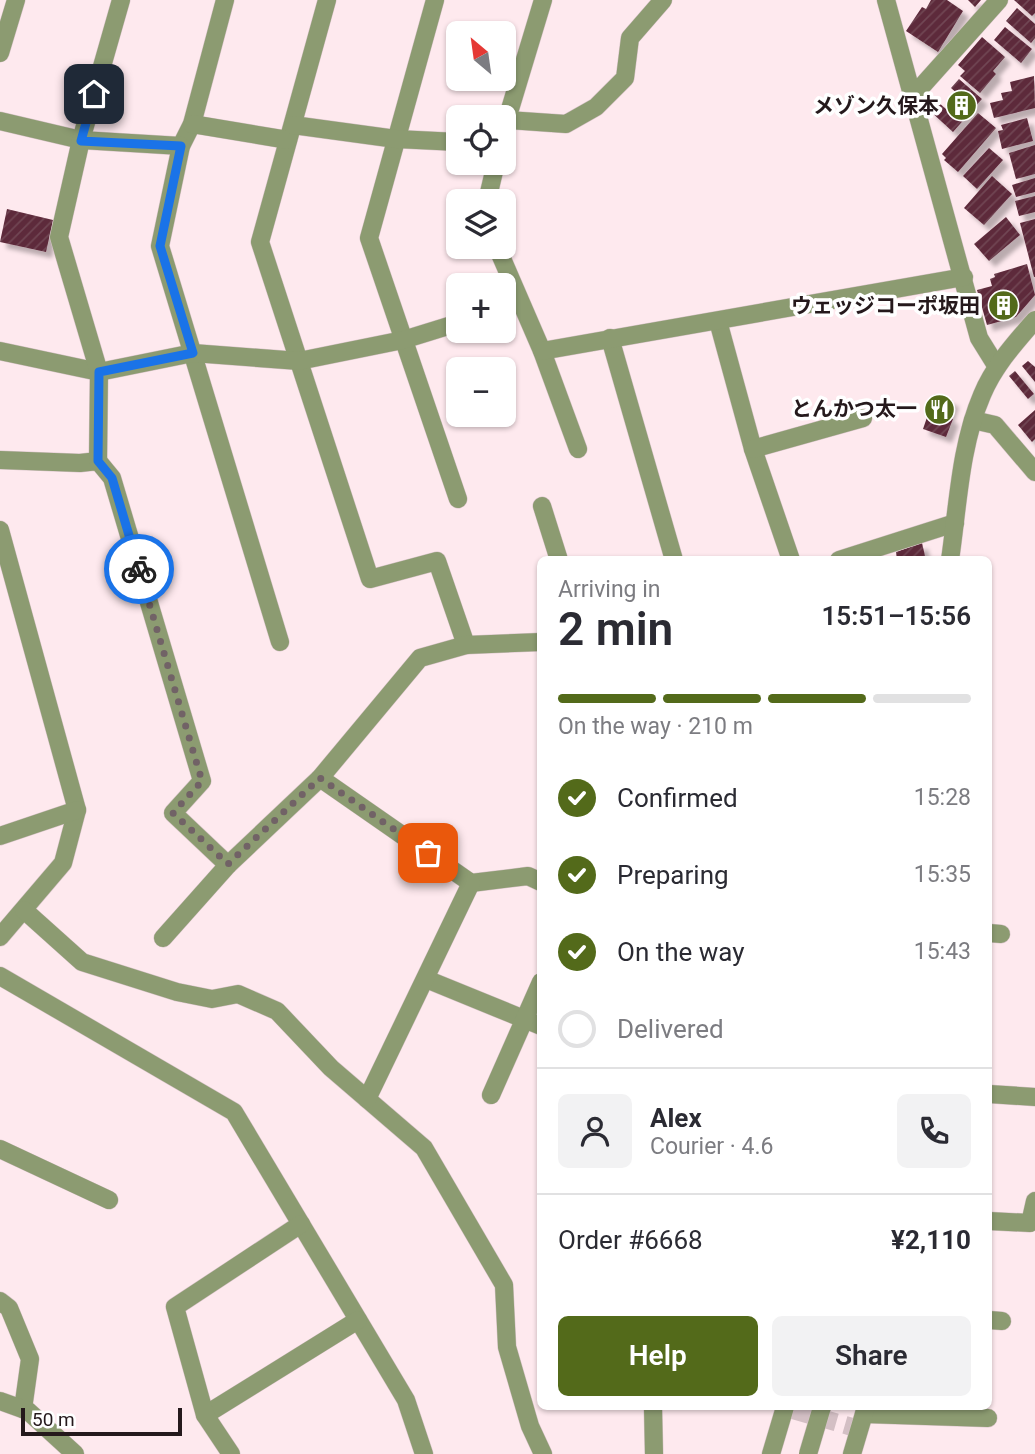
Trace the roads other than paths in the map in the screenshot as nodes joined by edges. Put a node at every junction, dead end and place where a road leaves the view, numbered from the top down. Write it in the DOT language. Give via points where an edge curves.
graph roads {
  1 [pos="16,0"];
  2 [pos="121,0"];
  3 [pos="225,0"];
  4 [pos="327,0"];
  5 [pos="435,0"];
  6 [pos="543,0"];
  7 [pos="663,0"];
  8 [pos="886,0"];
  9 [pos="999,0"];
  10 [pos="0,53"];
  11 [pos="914,95"];
  12 [pos="511,105"];
  13 [pos="0,121"];
  14 [pos="192,124"];
  15 [pos="516,124"];
  16 [pos="290,133"];
  17 [pos="396,139"];
  18 [pos="81,141"];
  19 [pos="446,141"];
  20 [pos="181,146"];
  21 [pos="964,277"];
  22 [pos="516,313"];
  23 [pos="1035,320"];
  24 [pos="718,321"];
  25 [pos="446,327"];
  26 [pos="610,338"];
  27 [pos="403,340"];
  28 [pos="0,351"];
  29 [pos="542,351"];
  30 [pos="193,353"];
  31 [pos="299,361"];
  32 [pos="997,367"];
  33 [pos="99,372"];
  34 [pos="863,418"];
  35 [pos="973,420"];
  36 [pos="578,449"];
  37 [pos="753,449"];
  38 [pos="0,460"];
  39 [pos="98,461"];
  40 [pos="1035,472"];
  41 [pos="458,499"];
  42 [pos="542,506"];
  43 [pos="956,523"];
  44 [pos="0,530"];
  45 [pos="558,556"];
  46 [pos="673,556"];
  47 [pos="790,556"];
  48 [pos="852,556"];
  49 [pos="951,556"];
  50 [pos="280,642"];
  51 [pos="537,642"];
  52 [pos="466,645"];
  53 [pos="320,778"];
  54 [pos="76,810"];
  55 [pos="0,836"];
  56 [pos="228,864"];
  57 [pos="537,880"];
  58 [pos="471,883"];
  59 [pos="24,909"];
  60 [pos="0,937"];
  61 [pos="163,938"];
  62 [pos="0,976"];
  63 [pos="426,979"];
  64 [pos="537,1002"];
  65 [pos="533,1022"];
  66 [pos="992,1094"];
  67 [pos="491,1095"];
  68 [pos="1035,1097"];
  69 [pos="367,1099"];
  70 [pos="0,1149"];
  71 [pos="109,1200"];
  72 [pos="1035,1200"];
  73 [pos="992,1221"];
  74 [pos="301,1224"];
  75 [pos="0,1301"];
  76 [pos="358,1321"];
  77 [pos="0,1401"];
  78 [pos="23,1409"];
  79 [pos="653,1410"];
  80 [pos="787,1410"];
  81 [pos="821,1410"];
  82 [pos="205,1415"];
  83 [pos="988,1418"];
  84 [pos="860,1419"];
  85 [pos="75,1454"];
  86 [pos="231,1454"];
  87 [pos="424,1454"];
  88 [pos="543,1454"];
  89 [pos="654,1454"];
  90 [pos="771,1454"];
  91 [pos="808,1454"];
  92 [pos="852,1454"];
  1 -- 10 [label="street"];
  2 -- 18 [label="street"];
  3 -- 14 [label="street"];
  4 -- 16 [label="street"];
  5 -- 17 [label="street"];
  6 -- 12 [label="street"];
  7 -- 15 [label="street" via="631,38 625,78 596,107 566,124"];
  8 -- 11 [label="street"];
  9 -- 11 [label="street"];
  11 -- 21 [label="street"];
  13 -- 18 [label="street"];
  14 -- 16 [label="street"];
  14 -- 20 [label="street"];
  16 -- 17 [label="street"];
  16 -- 31 [label="street" via="260,242"];
  17 -- 19 [label="street"];
  17 -- 27 [label="street" via="369,238"];
  18 -- 20 [label="street"];
  18 -- 33 [label="street" via="59,237"];
  20 -- 30 [label="street" via="160,246"];
  21 -- 24 [label="street"];
  21 -- 32 [label="street" via="979,338"];
  22 -- 29 [label="street"];
  23 -- 32 [label="street"];
  24 -- 26 [label="street"];
  24 -- 37 [label="street"];
  25 -- 27 [label="street"];
  26 -- 29 [label="street"];
  26 -- 46 [label="street"];
  27 -- 31 [label="street"];
  27 -- 41 [label="street"];
  28 -- 33 [label="street"];
  29 -- 36 [label="street"];
  30 -- 31 [label="street"];
  30 -- 33 [label="street"];
  30 -- 50 [label="street"];
  31 -- 52 [label="street" via="370,579 437,561"];
  32 -- 35 [label="street"];
  33 -- 39 [label="street"];
  34 -- 37 [label="street"];
  35 -- 40 [label="street" via="995,425"];
  35 -- 43 [label="street"];
  37 -- 47 [label="street"];
  38 -- 39 [label="street"];
  39 -- 56 [label="street" via="112,478 202,781 173,813"];
  42 -- 45 [label="street"];
  43 -- 48 [label="street"];
  43 -- 49 [label="street"];
  44 -- 54 [label="street"];
  51 -- 52 [label="street"];
  52 -- 53 [label="street" via="420,658"];
  53 -- 56 [label="street"];
  53 -- 58 [label="street"];
  54 -- 55 [label="street"];
  54 -- 59 [label="street" via="64,863"];
  56 -- 61 [label="street"];
  57 -- 58 [label="street" via="528,876"];
  58 -- 63 [label="street"];
  59 -- 60 [label="street"];
  59 -- 69 [label="street" via="82,962 177,992 212,999 238,994 277,1011"];
  62 -- 74 [label="street" via="234,1112"];
  63 -- 65 [label="street"];
  63 -- 69 [label="street"];
  64 -- 65 [label="street"];
  65 -- 67 [label="street"];
  66 -- 68 [label="street"];
  69 -- 88 [label="street" via="424,1148 504,1285 507,1347"];
  70 -- 71 [label="street"];
  72 -- 73 [label="street" via="1030,1223"];
  74 -- 76 [label="street"];
  74 -- 82 [label="street" via="175,1307"];
  75 -- 78 [label="street" via="9,1308 30,1359"];
  76 -- 82 [label="street"];
  76 -- 87 [label="street" via="406,1401"];
  77 -- 78 [label="street"];
  78 -- 85 [label="street"];
  79 -- 89 [label="street"];
  80 -- 90 [label="street"];
  81 -- 91 [label="street, bridge"];
  82 -- 86 [label="street"];
  83 -- 84 [label="street"];
  84 -- 92 [label="street"];
}
